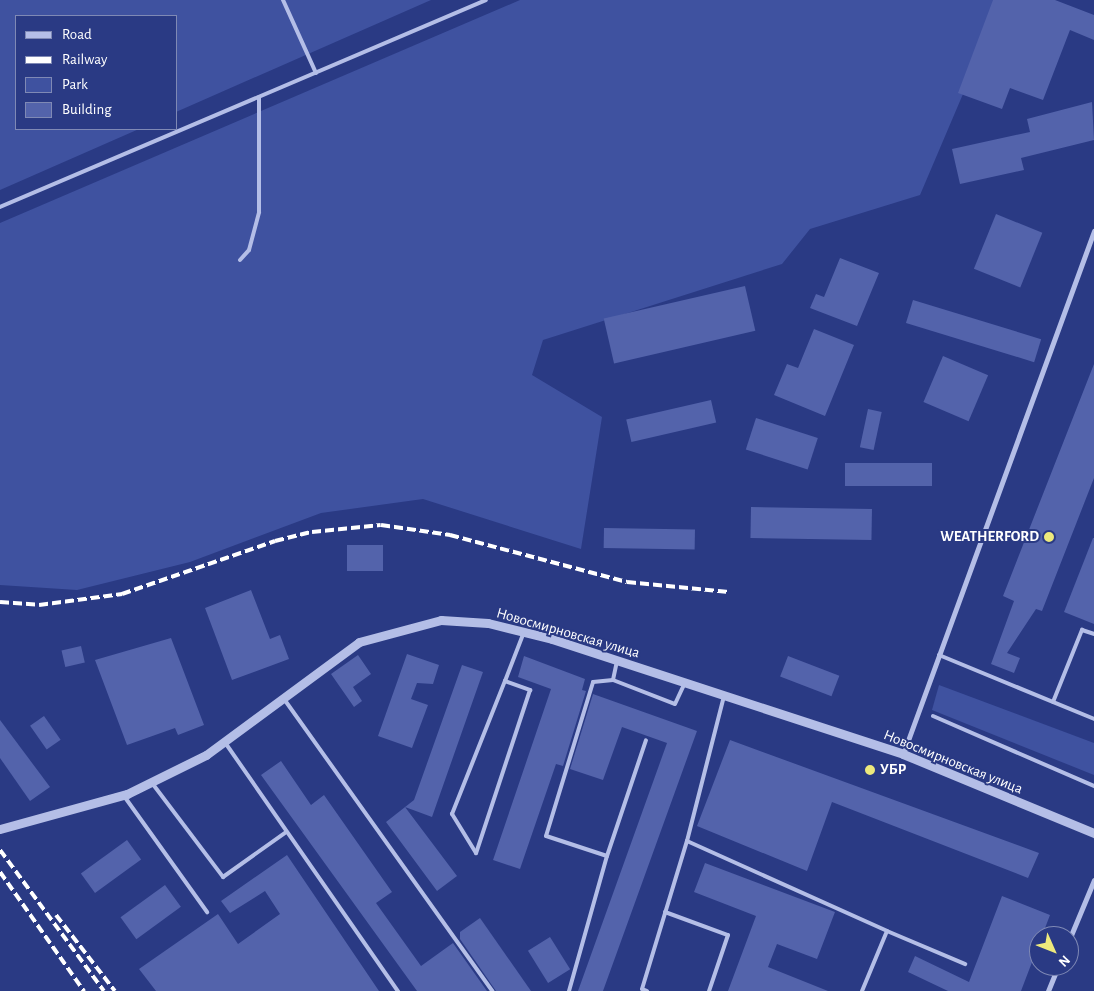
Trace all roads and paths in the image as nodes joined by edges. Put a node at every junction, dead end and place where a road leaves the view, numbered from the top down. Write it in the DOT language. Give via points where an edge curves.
graph roads {
  1 [pos="283,0"];
  2 [pos="486,0"];
  3 [pos="316,73"];
  4 [pos="259,97"];
  5 [pos="0,207"];
  6 [pos="1094,231"];
  7 [pos="240,260"];
  8 [pos="524,632"];
  9 [pos="1094,634"];
  10 [pos="939,655"];
  11 [pos="617,660"];
  12 [pos="612,680"];
  13 [pos="505,681"];
  14 [pos="684,683"];
  15 [pos="724,696"];
  16 [pos="282,697"];
  17 [pos="1053,702"];
  18 [pos="933,716"];
  19 [pos="1094,719"];
  20 [pos="646,740"];
  21 [pos="224,741"];
  22 [pos="903,754"];
  23 [pos="152,782"];
  24 [pos="1094,786"];
  25 [pos="123,795"];
  26 [pos="0,829"];
  27 [pos="286,832"];
  28 [pos="1094,833"];
  29 [pos="687,840"];
  30 [pos="607,856"];
  31 [pos="1094,880"];
  32 [pos="207,912"];
  33 [pos="665,912"];
  34 [pos="1075,926"];
  35 [pos="887,931"];
  36 [pos="965,964"];
  37 [pos="1054,976"];
  38 [pos="398,991"];
  39 [pos="492,991"];
  40 [pos="569,991"];
  41 [pos="647,991"];
  42 [pos="709,991"];
  43 [pos="862,991"];
  44 [pos="1048,991"];
  1 -- 3 [label="lane"];
  2 -- 3 [label="lane"];
  3 -- 4 [label="lane"];
  4 -- 5 [label="lane"];
  4 -- 7 [label="lane" via="259,212 249,250"];
  6 -- 10 [label="street"];
  8 -- 11 [label="street, Новосмирновская улица"];
  8 -- 13 [label="lane"];
  8 -- 16 [label="street, Новосмирновская улица" via="488,623 441,620 396,630 359,642"];
  9 -- 17 [label="lane" via="1082,630"];
  10 -- 17 [label="lane"];
  10 -- 22 [label="street"];
  11 -- 12 [label="lane"];
  11 -- 14 [label="street, Новосмирновская улица"];
  12 -- 14 [label="lane" via="675,704"];
  12 -- 30 [label="lane" via="593,682 546,836"];
  13 -- 13 [label="lane" via="452,814 476,853 530,690"];
  14 -- 15 [label="street, Новосмирновская улица"];
  15 -- 22 [label="street, Новосмирновская улица"];
  15 -- 29 [label="lane"];
  16 -- 21 [label="street, Новосмирновская улица"];
  16 -- 39 [label="lane"];
  17 -- 19 [label="lane"];
  18 -- 24 [label="lane"];
  20 -- 30 [label="lane"];
  21 -- 23 [label="street, Новосмирновская улица"];
  21 -- 27 [label="lane"];
  22 -- 28 [label="street, Новосмирновская улица"];
  23 -- 25 [label="street, Новосмирновская улица"];
  23 -- 27 [label="lane" via="223,877"];
  25 -- 26 [label="street, Новосмирновская улица"];
  25 -- 32 [label="lane"];
  27 -- 38 [label="lane"];
  29 -- 33 [label="lane"];
  29 -- 35 [label="lane"];
  30 -- 40 [label="lane"];
  31 -- 34 [label="street"];
  33 -- 41 [label="lane" via="642,989"];
  33 -- 42 [label="lane" via="728,935"];
  35 -- 36 [label="lane"];
  35 -- 43 [label="lane"];
  37 -- 44 [label="street"];
}
